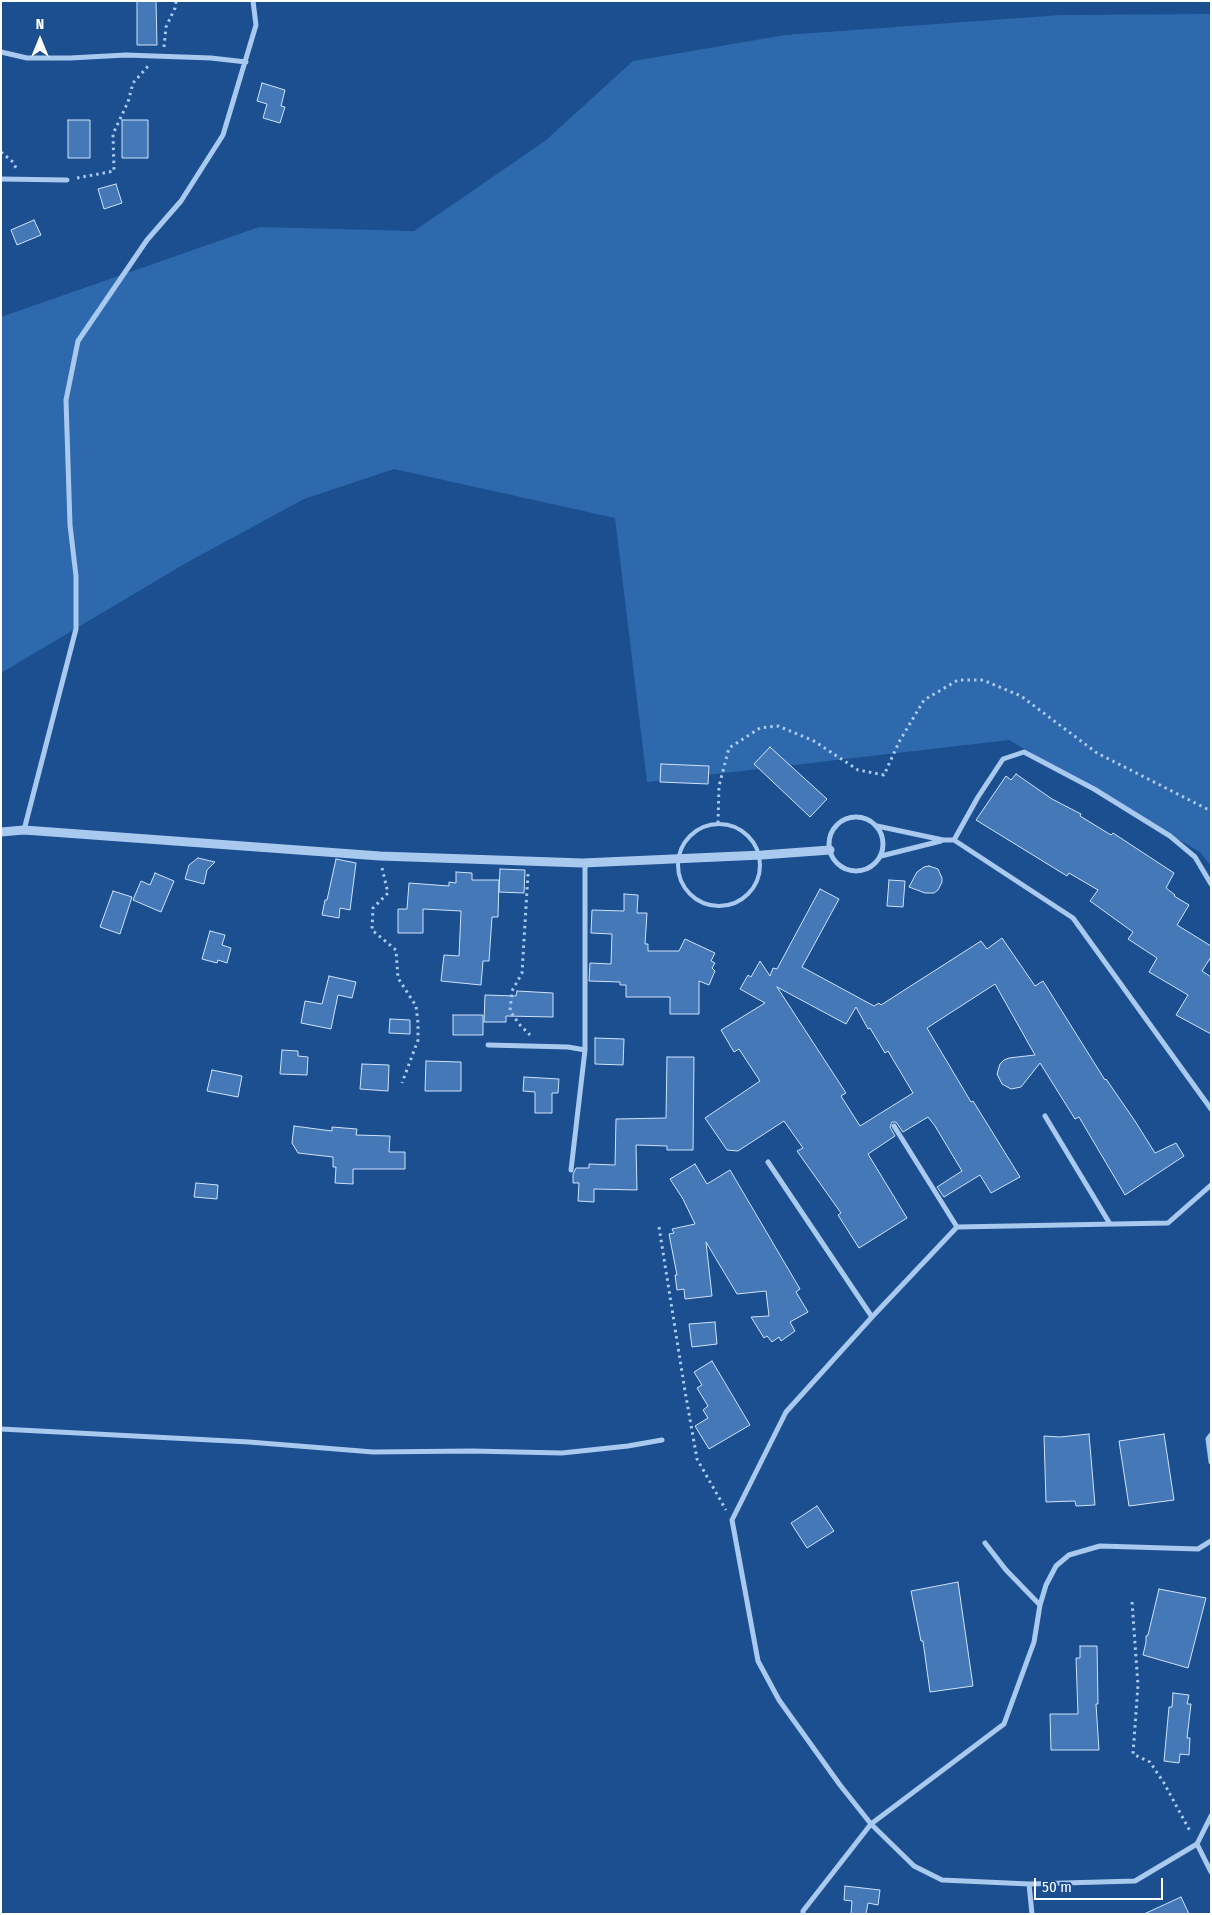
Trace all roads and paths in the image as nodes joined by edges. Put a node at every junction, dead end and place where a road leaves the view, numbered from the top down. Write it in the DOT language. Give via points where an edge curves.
graph roads {
  1 [pos="176,1"];
  2 [pos="253,1"];
  3 [pos="164,50"];
  4 [pos="1,52"];
  5 [pos="170,56"];
  6 [pos="246,62"];
  7 [pos="1,152"];
  8 [pos="1,179"];
  9 [pos="15,179"];
  10 [pos="67,180"];
  11 [pos="1211,811"];
  12 [pos="718,823"];
  13 [pos="876,826"];
  14 [pos="24,830"];
  15 [pos="1,832"];
  16 [pos="943,840"];
  17 [pos="954,840"];
  18 [pos="830,850"];
  19 [pos="758,855"];
  20 [pos="380,856"];
  21 [pos="881,856"];
  22 [pos="680,858"];
  23 [pos="528,861"];
  24 [pos="584,863"];
  25 [pos="1211,884"];
  26 [pos="488,1045"];
  27 [pos="540,1045"];
  28 [pos="585,1050"];
  29 [pos="402,1083"];
  30 [pos="1211,1110"];
  31 [pos="1045,1116"];
  32 [pos="894,1126"];
  33 [pos="768,1162"];
  34 [pos="571,1170"];
  35 [pos="1211,1185"];
  36 [pos="1110,1224"];
  37 [pos="660,1227"];
  38 [pos="957,1227"];
  39 [pos="872,1317"];
  40 [pos="1,1428"];
  41 [pos="1211,1435"];
  42 [pos="662,1440"];
  43 [pos="1211,1462"];
  44 [pos="732,1520"];
  45 [pos="1211,1541"];
  46 [pos="985,1543"];
  47 [pos="1132,1602"];
  48 [pos="1040,1605"];
  49 [pos="1211,1816"];
  50 [pos="871,1824"];
  51 [pos="1197,1844"];
  52 [pos="1211,1872"];
  53 [pos="1029,1884"];
  54 [pos="803,1914"];
  55 [pos="1032,1914"];
  1 -- 3 [label="path" via="166,27"];
  2 -- 6 [label="street" via="256,25"];
  4 -- 5 [label="street" via="26,58"];
  5 -- 6 [label="street"];
  5 -- 10 [label="path" via="150,64 132,84 128,102 113,134 114,171"];
  6 -- 14 [label="street" via="223,135 181,201 147,240 78,341 66,400 76,629"];
  7 -- 9 [label="path" via="13,162"];
  8 -- 9 [label="street"];
  9 -- 10 [label="street"];
  11 -- 12 [label="path" via="1097,753 1020,696 983,680 958,680 924,700 898,742 884,775 858,770 814,741 778,726 760,728 729,748 719,786"];
  12 -- 19 [label="lane" via="731,824 743,830 752,838"];
  12 -- 22 [label="lane" via="694,831 684,841"];
  13 -- 16 [label="street"];
  13 -- 18 [label="street" via="855,817 841,822 831,834"];
  13 -- 21 [label="street" via="883,840"];
  14 -- 15 [label="street"];
  14 -- 20 [label="street"];
  16 -- 17 [label="street"];
  16 -- 21 [label="street"];
  17 -- 25 [label="street" via="1003,759 1024,752 1094,789 1170,836 1195,857"];
  17 -- 30 [label="street" via="1074,918"];
  18 -- 19 [label="street"];
  18 -- 21 [label="street" via="838,864 853,871 869,868"];
  19 -- 22 [label="street"];
  19 -- 22 [label="lane" via="761,864 759,878 752,891 728,906 699,902 688,893 680,881 677,867"];
  20 -- 23 [label="street"];
  20 -- 29 [label="path" via="388,892 373,908 372,930 396,950 398,978 416,1006 418,1023 418,1040"];
  22 -- 24 [label="street"];
  23 -- 24 [label="street"];
  23 -- 27 [label="path" via="522,972 512,991 510,1011"];
  24 -- 28 [label="street"];
  26 -- 27 [label="street"];
  27 -- 28 [label="street"];
  28 -- 34 [label="street"];
  31 -- 36 [label="street"];
  32 -- 38 [label="street"];
  33 -- 39 [label="street"];
  35 -- 36 [label="street" via="1168,1223"];
  36 -- 38 [label="street"];
  37 -- 44 [label="path" via="697,1459"];
  38 -- 39 [label="street"];
  39 -- 44 [label="street" via="786,1412"];
  40 -- 42 [label="street" via="373,1452 562,1453"];
  41 -- 43 [label="street" via="1208,1439"];
  44 -- 50 [label="street" via="758,1661 779,1700"];
  45 -- 48 [label="street" via="1198,1549 1100,1546 1069,1555 1056,1566"];
  46 -- 48 [label="street"];
  47 -- 51 [label="path" via="1138,1685 1133,1754 1150,1762"];
  48 -- 50 [label="street" via="1034,1642 1004,1724"];
  49 -- 51 [label="street"];
  50 -- 53 [label="street" via="914,1866 942,1880"];
  50 -- 54 [label="street"];
  51 -- 52 [label="street"];
  51 -- 53 [label="street" via="1135,1881"];
  53 -- 55 [label="street"];
}
